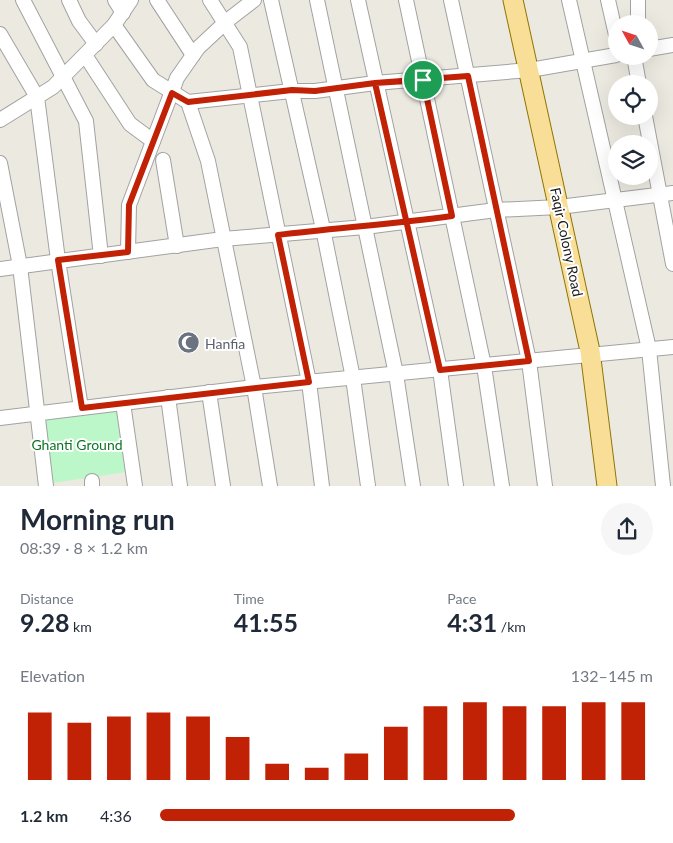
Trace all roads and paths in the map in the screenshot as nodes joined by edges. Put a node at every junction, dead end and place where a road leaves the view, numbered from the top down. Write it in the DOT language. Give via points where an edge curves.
graph roads {
  1 [pos="23,0"];
  2 [pos="69,0"];
  3 [pos="115,0"];
  4 [pos="131,0"];
  5 [pos="157,0"];
  6 [pos="210,0"];
  7 [pos="254,0"];
  8 [pos="271,0"];
  9 [pos="317,0"];
  10 [pos="358,0"];
  11 [pos="406,0"];
  12 [pos="451,0"];
  13 [pos="513,0"];
  14 [pos="569,0"];
  15 [pos="608,0"];
  16 [pos="638,0"];
  17 [pos="122,13"];
  18 [pos="611,15"];
  19 [pos="638,15"];
  20 [pos="224,24"];
  21 [pos="114,25"];
  22 [pos="0,34"];
  23 [pos="96,44"];
  24 [pos="673,45"];
  25 [pos="658,48"];
  26 [pos="85,55"];
  27 [pos="193,55"];
  28 [pos="608,56"];
  29 [pos="583,60"];
  30 [pos="530,70"];
  31 [pos="468,76"];
  32 [pos="62,78"];
  33 [pos="423,80"];
  34 [pos="375,83"];
  35 [pos="336,89"];
  36 [pos="292,90"];
  37 [pos="172,93"];
  38 [pos="37,97"];
  39 [pos="249,97"];
  40 [pos="188,102"];
  41 [pos="0,120"];
  42 [pos="647,125"];
  43 [pos="153,141"];
  44 [pos="163,160"];
  45 [pos="0,164"];
  46 [pos="666,194"];
  47 [pos="614,200"];
  48 [pos="559,207"];
  49 [pos="496,210"];
  50 [pos="452,216"];
  51 [pos="407,222"];
  52 [pos="365,227"];
  53 [pos="323,229"];
  54 [pos="278,235"];
  55 [pos="223,239"];
  56 [pos="177,246"];
  57 [pos="128,252"];
  58 [pos="101,256"];
  59 [pos="58,260"];
  60 [pos="673,264"];
  61 [pos="20,266"];
  62 [pos="0,269"];
  63 [pos="673,346"];
  64 [pos="649,349"];
  65 [pos="590,356"];
  66 [pos="529,361"];
  67 [pos="484,366"];
  68 [pos="440,370"];
  69 [pos="396,374"];
  70 [pos="353,378"];
  71 [pos="309,382"];
  72 [pos="254,387"];
  73 [pos="209,392"];
  74 [pos="168,397"];
  75 [pos="123,402"];
  76 [pos="82,408"];
  77 [pos="37,414"];
  78 [pos="0,418"];
  79 [pos="46,486"];
  80 [pos="135,486"];
  81 [pos="180,486"];
  82 [pos="223,486"];
  83 [pos="270,486"];
  84 [pos="322,486"];
  85 [pos="368,486"];
  86 [pos="413,486"];
  87 [pos="456,486"];
  88 [pos="502,486"];
  89 [pos="544,486"];
  90 [pos="607,486"];
  91 [pos="663,486"];
  1 -- 32 [label="street"];
  2 -- 23 [label="street"];
  3 -- 17 [label="street"];
  4 -- 17 [label="street"];
  5 -- 27 [label="street"];
  6 -- 20 [label="street"];
  7 -- 20 [label="street"];
  8 -- 36 [label="street"];
  9 -- 35 [label="street"];
  10 -- 34 [label="street"];
  11 -- 33 [label="street"];
  12 -- 31 [label="street"];
  13 -- 30 [label="main road, Faqir Colony Road"];
  14 -- 29 [label="street"];
  15 -- 18 [label="street"];
  16 -- 19 [label="street"];
  17 -- 21 [label="street"];
  20 -- 27 [label="street"];
  20 -- 39 [label="street" via="240,46"];
  21 -- 23 [label="street"];
  21 -- 37 [label="street" via="153,80"];
  22 -- 38 [label="street"];
  23 -- 26 [label="street"];
  24 -- 25 [label="street"];
  26 -- 32 [label="street"];
  26 -- 43 [label="street" via="130,124"];
  27 -- 37 [label="street" via="177,78"];
  28 -- 29 [label="street"];
  29 -- 30 [label="street"];
  29 -- 47 [label="street"];
  30 -- 31 [label="street"];
  30 -- 48 [label="main road, Faqir Colony Road"];
  31 -- 33 [label="street"];
  31 -- 49 [label="street"];
  32 -- 38 [label="street"];
  32 -- 58 [label="street" via="86,121"];
  33 -- 34 [label="street"];
  33 -- 50 [label="street"];
  34 -- 35 [label="street"];
  34 -- 51 [label="street"];
  35 -- 36 [label="street"];
  35 -- 52 [label="street"];
  36 -- 39 [label="street"];
  36 -- 53 [label="street"];
  37 -- 40 [label="street"];
  37 -- 43 [label="street"];
  38 -- 41 [label="street"];
  38 -- 59 [label="street"];
  39 -- 40 [label="street"];
  39 -- 54 [label="street"];
  40 -- 55 [label="street" via="208,161"];
  42 -- 46 [label="street"];
  43 -- 57 [label="street" via="129,205"];
  44 -- 56 [label="street"];
  45 -- 61 [label="street"];
  46 -- 47 [label="street"];
  46 -- 60 [label="street"];
  47 -- 48 [label="street"];
  47 -- 64 [label="street"];
  48 -- 49 [label="street"];
  48 -- 65 [label="main road, Faqir Colony Road"];
  49 -- 50 [label="street"];
  49 -- 66 [label="street"];
  50 -- 51 [label="street"];
  50 -- 67 [label="street"];
  51 -- 52 [label="street"];
  51 -- 68 [label="street"];
  52 -- 53 [label="street"];
  52 -- 69 [label="street"];
  53 -- 54 [label="street"];
  53 -- 70 [label="street"];
  54 -- 55 [label="street"];
  54 -- 71 [label="street"];
  55 -- 56 [label="street"];
  55 -- 72 [label="street"];
  56 -- 57 [label="street"];
  57 -- 58 [label="street"];
  58 -- 59 [label="street"];
  59 -- 61 [label="street"];
  59 -- 76 [label="street"];
  61 -- 62 [label="street"];
  61 -- 77 [label="street"];
  63 -- 64 [label="street"];
  64 -- 65 [label="street"];
  64 -- 91 [label="street"];
  65 -- 66 [label="street"];
  65 -- 90 [label="main road, Faqir Colony Road"];
  66 -- 67 [label="street"];
  66 -- 89 [label="street"];
  67 -- 68 [label="street"];
  67 -- 88 [label="street"];
  68 -- 69 [label="street"];
  68 -- 87 [label="street"];
  69 -- 70 [label="street"];
  69 -- 86 [label="street"];
  70 -- 71 [label="street"];
  70 -- 85 [label="street"];
  71 -- 72 [label="street"];
  71 -- 84 [label="street"];
  72 -- 73 [label="street"];
  72 -- 83 [label="street"];
  73 -- 74 [label="street"];
  73 -- 82 [label="street"];
  74 -- 75 [label="street"];
  74 -- 81 [label="street"];
  75 -- 76 [label="street"];
  75 -- 80 [label="street"];
  76 -- 77 [label="street"];
  77 -- 78 [label="street"];
  77 -- 79 [label="street"];
}
